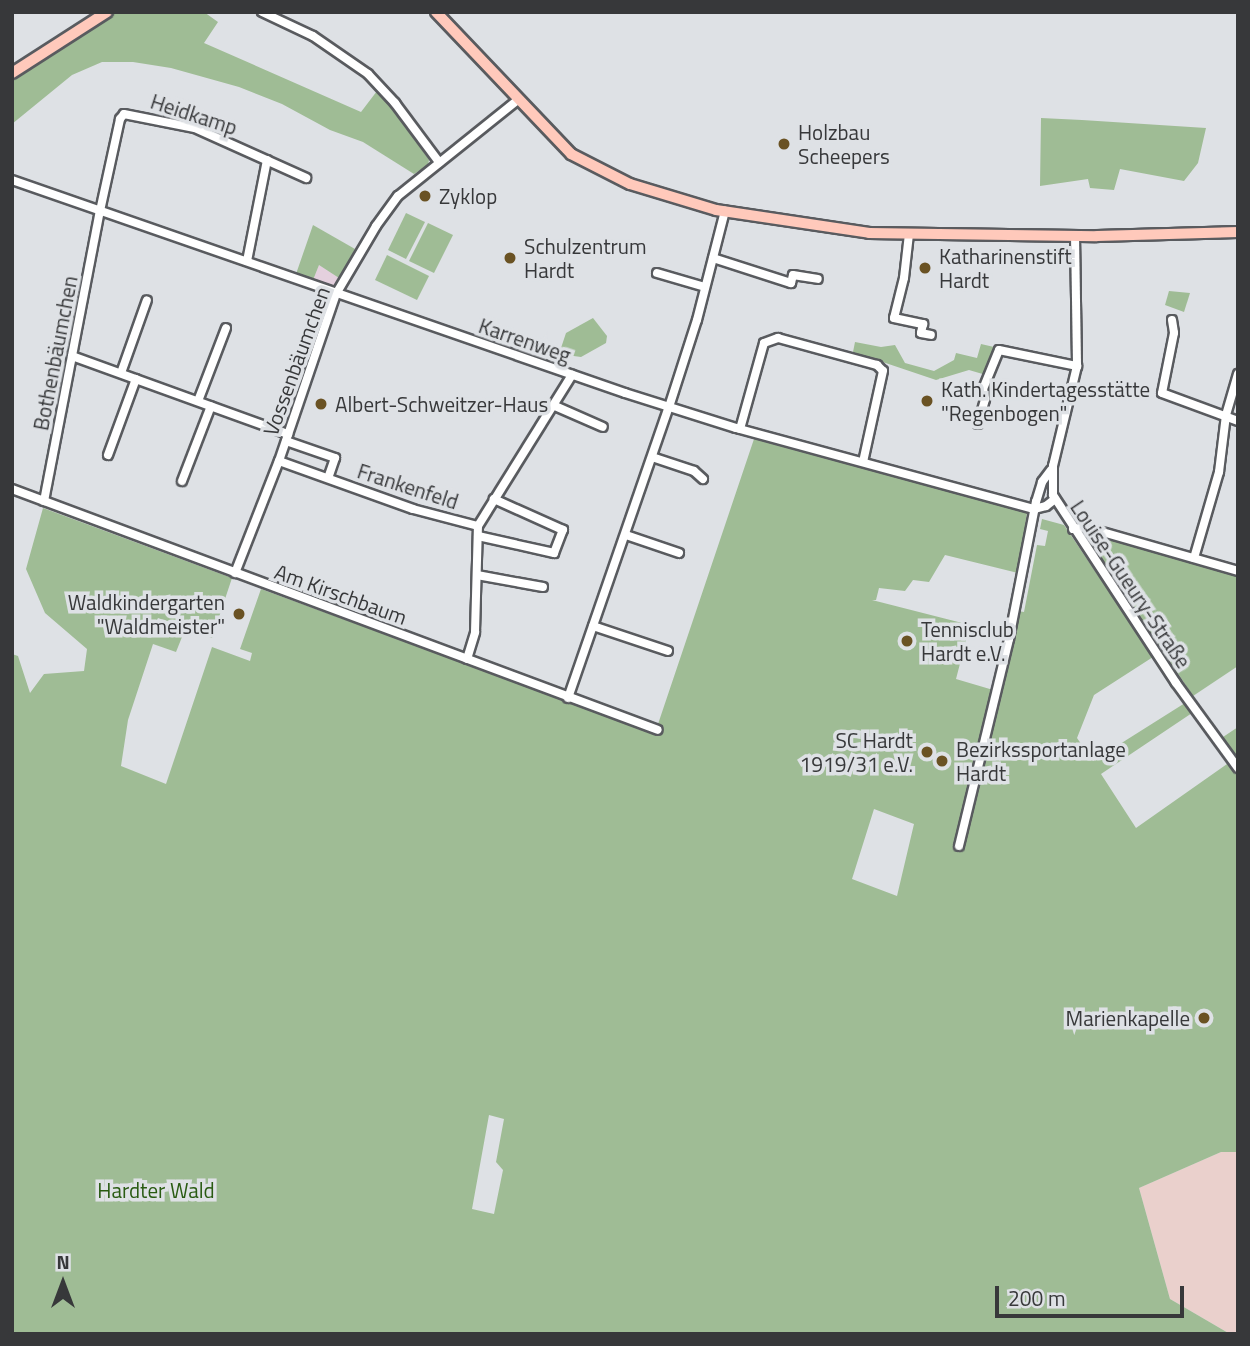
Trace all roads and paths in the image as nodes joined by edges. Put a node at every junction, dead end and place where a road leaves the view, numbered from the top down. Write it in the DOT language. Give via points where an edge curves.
graph roads {
  1 [pos="107,12"];
  2 [pos="262,12"];
  3 [pos="436,12"];
  4 [pos="12,73"];
  5 [pos="518,100"];
  6 [pos="267,160"];
  7 [pos="439,162"];
  8 [pos="306,178"];
  9 [pos="12,180"];
  10 [pos="100,212"];
  11 [pos="725,212"];
  12 [pos="1238,232"];
  13 [pos="909,234"];
  14 [pos="1074,236"];
  15 [pos="713,258"];
  16 [pos="247,261"];
  17 [pos="657,273"];
  18 [pos="818,279"];
  19 [pos="705,287"];
  20 [pos="336,294"];
  21 [pos="147,300"];
  22 [pos="1172,320"];
  23 [pos="226,328"];
  24 [pos="931,335"];
  25 [pos="72,356"];
  26 [pos="1077,366"];
  27 [pos="121,373"];
  28 [pos="572,374"];
  29 [pos="1238,374"];
  30 [pos="136,379"];
  31 [pos="198,401"];
  32 [pos="211,406"];
  33 [pos="555,406"];
  34 [pos="669,407"];
  35 [pos="1226,415"];
  36 [pos="1238,421"];
  37 [pos="978,424"];
  38 [pos="603,428"];
  39 [pos="740,429"];
  40 [pos="287,437"];
  41 [pos="108,455"];
  42 [pos="652,457"];
  43 [pos="279,461"];
  44 [pos="863,462"];
  45 [pos="1053,466"];
  46 [pos="328,478"];
  47 [pos="703,479"];
  48 [pos="182,481"];
  49 [pos="12,489"];
  50 [pos="494,499"];
  51 [pos="1055,499"];
  52 [pos="44,501"];
  53 [pos="1035,505"];
  54 [pos="478,526"];
  55 [pos="1073,529"];
  56 [pos="626,535"];
  57 [pos="478,536"];
  58 [pos="679,554"];
  59 [pos="1194,558"];
  60 [pos="1238,570"];
  61 [pos="235,573"];
  62 [pos="477,575"];
  63 [pos="543,587"];
  64 [pos="593,626"];
  65 [pos="668,651"];
  66 [pos="467,659"];
  67 [pos="568,698"];
  68 [pos="658,730"];
  69 [pos="1238,768"];
  70 [pos="959,846"];
  1 -- 4 [label="main road"];
  2 -- 7 [label="street" via="313,36 368,74"];
  3 -- 5 [label="main road"];
  5 -- 7 [label="street, Vossenbäumchen"];
  5 -- 11 [label="main road" via="571,154 598,170 643,189"];
  6 -- 8 [label="street, Heidkamp"];
  6 -- 10 [label="street, Heidkamp" via="195,128 124,114"];
  6 -- 16 [label="street"];
  7 -- 20 [label="street, Vossenbäumchen" via="387,208"];
  9 -- 10 [label="street, Karrenweg"];
  10 -- 16 [label="street, Karrenweg"];
  10 -- 25 [label="street, Bothenbäumchen"];
  11 -- 13 [label="main road" via="810,226"];
  11 -- 15 [label="street"];
  12 -- 14 [label="main road"];
  13 -- 14 [label="main road"];
  13 -- 24 [label="street" via="894,318 923,324 921,333"];
  14 -- 26 [label="street, Louise-Gueury-Straße"];
  15 -- 18 [label="street" via="791,283 793,275"];
  15 -- 19 [label="street"];
  16 -- 20 [label="street, Karrenweg"];
  17 -- 19 [label="street"];
  19 -- 34 [label="street"];
  20 -- 28 [label="street, Karrenweg"];
  20 -- 40 [label="street, Vossenbäumchen"];
  21 -- 27 [label="street"];
  22 -- 35 [label="street" via="1174,333 1162,393"];
  23 -- 31 [label="street"];
  25 -- 27 [label="street"];
  25 -- 52 [label="street, Bothenbäumchen"];
  26 -- 37 [label="street" via="999,350 983,389"];
  26 -- 45 [label="street, Louise-Gueury-Straße"];
  27 -- 30 [label="street"];
  28 -- 33 [label="street"];
  28 -- 34 [label="street, Karrenweg"];
  29 -- 35 [label="street"];
  30 -- 31 [label="street"];
  30 -- 41 [label="street"];
  31 -- 32 [label="street"];
  32 -- 40 [label="street"];
  32 -- 48 [label="street"];
  33 -- 38 [label="street"];
  33 -- 50 [label="street"];
  34 -- 39 [label="street, Karrenweg"];
  34 -- 42 [label="street"];
  35 -- 36 [label="street"];
  35 -- 59 [label="street" via="1219,472"];
  39 -- 44 [label="street, Karrenweg"];
  39 -- 44 [label="street" via="764,343 787,340 877,365 883,371"];
  40 -- 43 [label="street, Vossenbäumchen"];
  40 -- 46 [label="street, Frankenfeld" via="335,458"];
  42 -- 47 [label="street" via="694,471"];
  42 -- 56 [label="street"];
  43 -- 46 [label="street, Frankenfeld"];
  43 -- 61 [label="street, Vossenbäumchen"];
  44 -- 53 [label="street, Karrenweg"];
  45 -- 51 [label="street, Louise-Gueury-Straße"];
  45 -- 53 [label="street"];
  46 -- 54 [label="street, Frankenfeld"];
  49 -- 52 [label="street, Am Kirschbaum"];
  50 -- 54 [label="street"];
  50 -- 57 [label="street" via="563,530 554,553"];
  51 -- 53 [label="street" via="1046,506"];
  51 -- 55 [label="street, Louise-Gueury-Straße"];
  52 -- 61 [label="street, Am Kirschbaum"];
  53 -- 70 [label="street" via="1009,640"];
  54 -- 57 [label="street"];
  55 -- 59 [label="street" via="1085,527"];
  55 -- 69 [label="street, Louise-Gueury-Straße"];
  56 -- 58 [label="street"];
  56 -- 64 [label="street"];
  57 -- 62 [label="street"];
  59 -- 60 [label="street"];
  61 -- 66 [label="street, Am Kirschbaum"];
  62 -- 63 [label="street"];
  62 -- 66 [label="street" via="475,632"];
  64 -- 65 [label="street"];
  64 -- 67 [label="street"];
  66 -- 67 [label="street, Am Kirschbaum"];
  67 -- 68 [label="street, Am Kirschbaum"];
}
